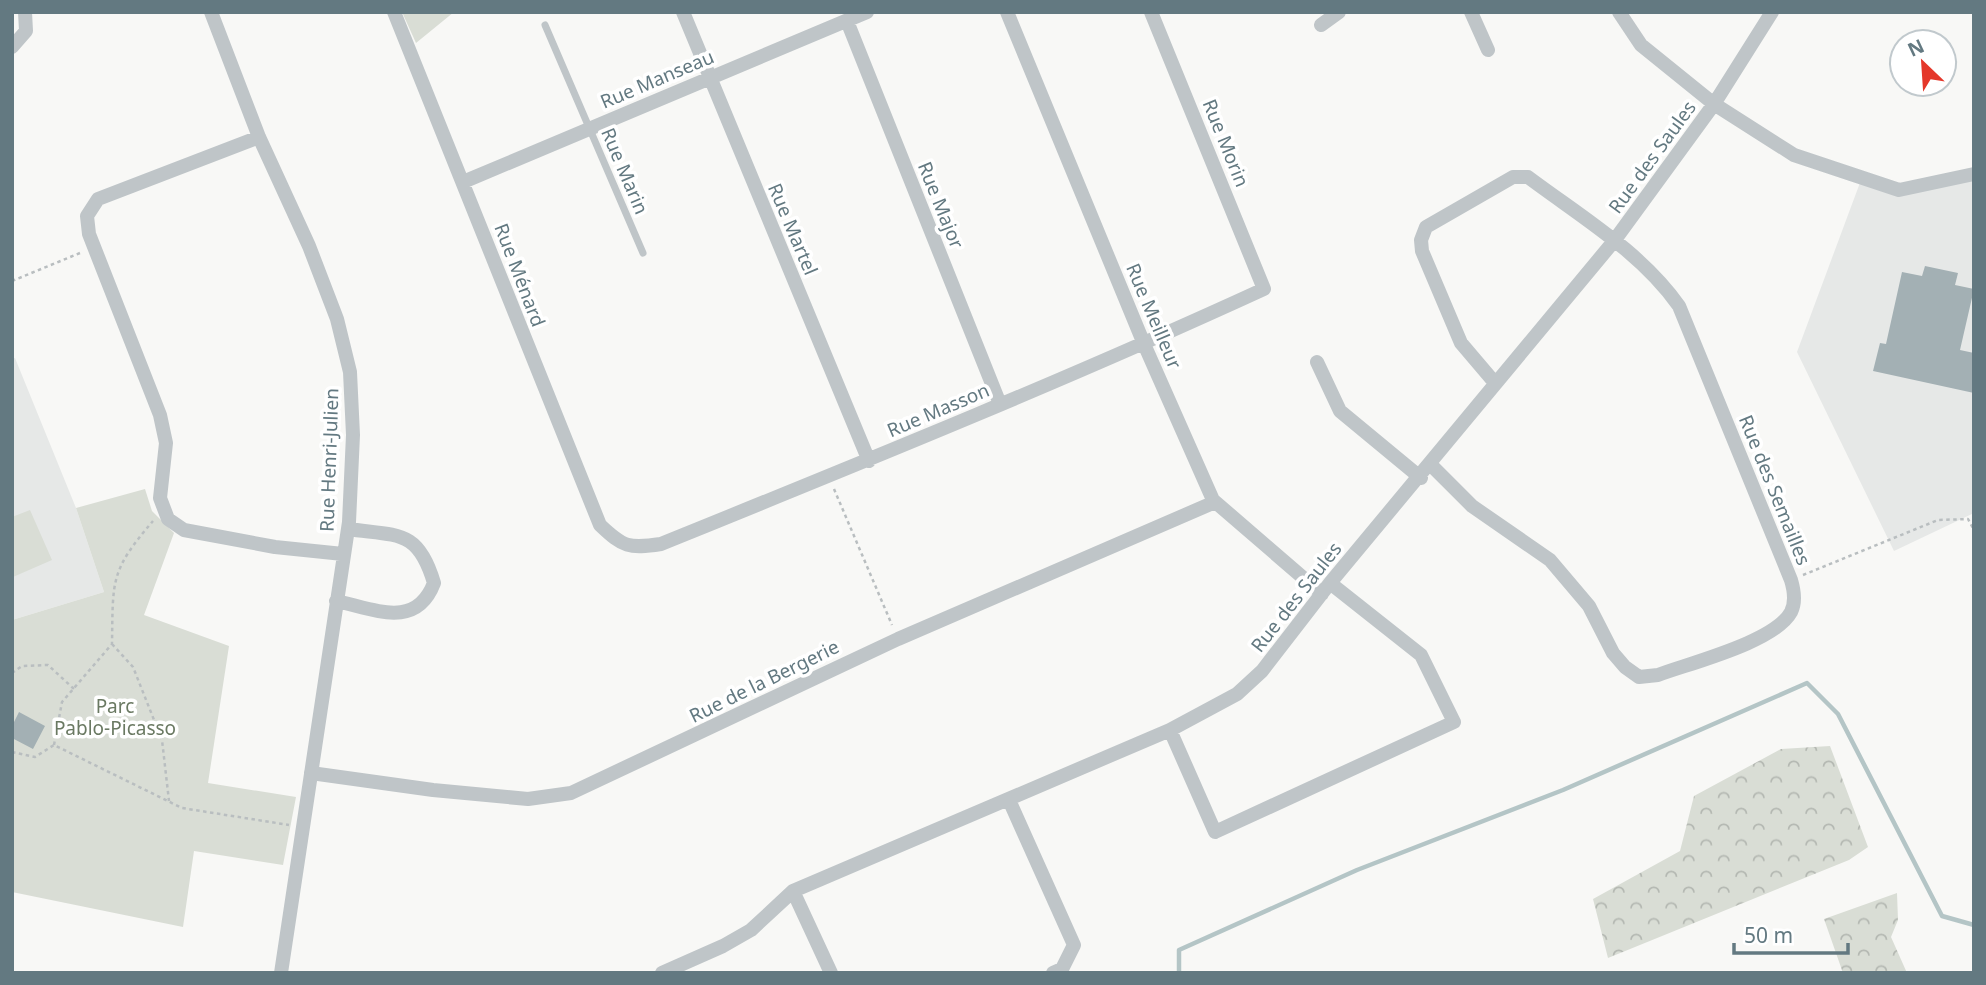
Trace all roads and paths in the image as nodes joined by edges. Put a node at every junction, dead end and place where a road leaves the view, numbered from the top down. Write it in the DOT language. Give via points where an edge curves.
graph roads {
  1 [pos="25,12"];
  2 [pos="211,12"];
  3 [pos="394,12"];
  4 [pos="682,12"];
  5 [pos="867,12"];
  6 [pos="1007,12"];
  7 [pos="1151,12"];
  8 [pos="1339,12"];
  9 [pos="1471,12"];
  10 [pos="1619,12"];
  11 [pos="1772,12"];
  12 [pos="847,21"];
  13 [pos="545,25"];
  14 [pos="1321,25"];
  15 [pos="12,47"];
  16 [pos="1488,50"];
  17 [pos="709,78"];
  18 [pos="1714,104"];
  19 [pos="590,129"];
  20 [pos="259,137"];
  21 [pos="1974,174"];
  22 [pos="463,182"];
  23 [pos="1614,241"];
  24 [pos="92,248"];
  25 [pos="643,253"];
  26 [pos="12,281"];
  27 [pos="1264,289"];
  28 [pos="1144,344"];
  29 [pos="1317,362"];
  30 [pos="1494,383"];
  31 [pos="1000,404"];
  32 [pos="869,461"];
  33 [pos="1430,464"];
  34 [pos="828,477"];
  35 [pos="1420,477"];
  36 [pos="1215,502"];
  37 [pos="164,509"];
  38 [pos="348,528"];
  39 [pos="1974,530"];
  40 [pos="621,545"];
  41 [pos="344,554"];
  42 [pos="1791,580"];
  43 [pos="1326,588"];
  44 [pos="336,601"];
  45 [pos="898,639"];
  46 [pos="112,644"];
  47 [pos="12,673"];
  48 [pos="74,689"];
  49 [pos="1170,730"];
  50 [pos="54,745"];
  51 [pos="12,752"];
  52 [pos="311,773"];
  53 [pos="1009,800"];
  54 [pos="169,801"];
  55 [pos="303,827"];
  56 [pos="793,891"];
  57 [pos="281,973"];
  58 [pos="663,973"];
  59 [pos="831,973"];
  60 [pos="1053,973"];
  1 -- 15 [label="street" via="26,31"];
  2 -- 20 [label="street, Rue Henri-Julien"];
  3 -- 22 [label="street, Rue Ménard"];
  4 -- 17 [label="street, Rue Martel"];
  5 -- 12 [label="street, Rue Manseau"];
  6 -- 28 [label="street, Rue Meilleur"];
  7 -- 27 [label="street, Rue Morin"];
  8 -- 14 [label="street"];
  9 -- 16 [label="street"];
  10 -- 18 [label="street" via="1641,46"];
  11 -- 18 [label="street, Rue des Saules"];
  12 -- 17 [label="street, Rue Manseau"];
  12 -- 31 [label="street, Rue Major"];
  13 -- 19 [label="lane, Rue Marin"];
  17 -- 19 [label="street, Rue Manseau"];
  17 -- 32 [label="street, Rue Martel"];
  18 -- 21 [label="street" via="1794,155 1873,184 1899,190"];
  18 -- 23 [label="street, Rue des Saules"];
  19 -- 22 [label="street, Rue Manseau"];
  19 -- 25 [label="lane, Rue Marin"];
  20 -- 24 [label="street" via="98,198 87,216"];
  20 -- 38 [label="street, Rue Henri-Julien" via="309,246 337,319 350,372 353,435"];
  22 -- 40 [label="street, Rue Ménard" via="579,479 600,525"];
  23 -- 30 [label="street, Rue des Saules"];
  23 -- 30 [label="street, Rue des Semailles" via="1528,177 1513,177 1426,227 1422,251 1461,343"];
  23 -- 42 [label="street, Rue des Semailles" via="1666,288 1679,306"];
  24 -- 26 [label="path"];
  24 -- 37 [label="street" via="160,415 166,443 160,498"];
  27 -- 28 [label="street, Rue Masson"];
  28 -- 31 [label="street, Rue Masson"];
  28 -- 36 [label="street, Rue Meilleur"];
  29 -- 35 [label="street" via="1340,411"];
  30 -- 33 [label="street, Rue des Saules"];
  31 -- 32 [label="street, Rue Masson"];
  32 -- 34 [label="street, Rue Masson"];
  33 -- 35 [label="street, Rue des Saules"];
  33 -- 42 [label="street, Rue des Semailles" via="1472,506 1550,560 1589,606 1613,653 1640,677 1658,675 1763,636 1792,611 1795,593"];
  34 -- 40 [label="street, Rue Masson" via="661,544"];
  34 -- 45 [label="path"];
  35 -- 43 [label="street, Rue des Saules"];
  36 -- 43 [label="street, Rue Meilleur"];
  36 -- 45 [label="street, Rue de la Bergerie"];
  37 -- 41 [label="street" via="168,519 184,530"];
  37 -- 46 [label="path" via="127,551 113,582"];
  38 -- 41 [label="street, Rue Henri-Julien"];
  38 -- 44 [label="street" via="409,539 421,548 434,583 419,608 393,613"];
  39 -- 42 [label="path" via="1968,519 1938,520"];
  41 -- 44 [label="street, Rue Henri-Julien"];
  43 -- 49 [label="street, Rue des Saules" via="1262,671 1237,694"];
  43 -- 49 [label="street, Rue Meilleur" via="1421,655 1454,722 1214,832"];
  44 -- 52 [label="street, Rue Henri-Julien"];
  45 -- 52 [label="street, Rue de la Bergerie" via="571,793 528,799"];
  46 -- 48 [label="path"];
  46 -- 54 [label="path" via="133,667 162,740"];
  47 -- 48 [label="path" via="22,666 48,665"];
  48 -- 50 [label="path" via="62,702"];
  49 -- 53 [label="street, Rue des Saules"];
  50 -- 51 [label="path" via="35,757"];
  50 -- 54 [label="path"];
  52 -- 55 [label="street, Rue Henri-Julien"];
  53 -- 56 [label="street, Rue des Saules"];
  53 -- 60 [label="street" via="1074,945 1062,969"];
  54 -- 55 [label="path" via="182,808"];
  55 -- 57 [label="street, Rue Henri-Julien"];
  56 -- 58 [label="street, Rue des Saules" via="751,930"];
  56 -- 59 [label="street"];
}
